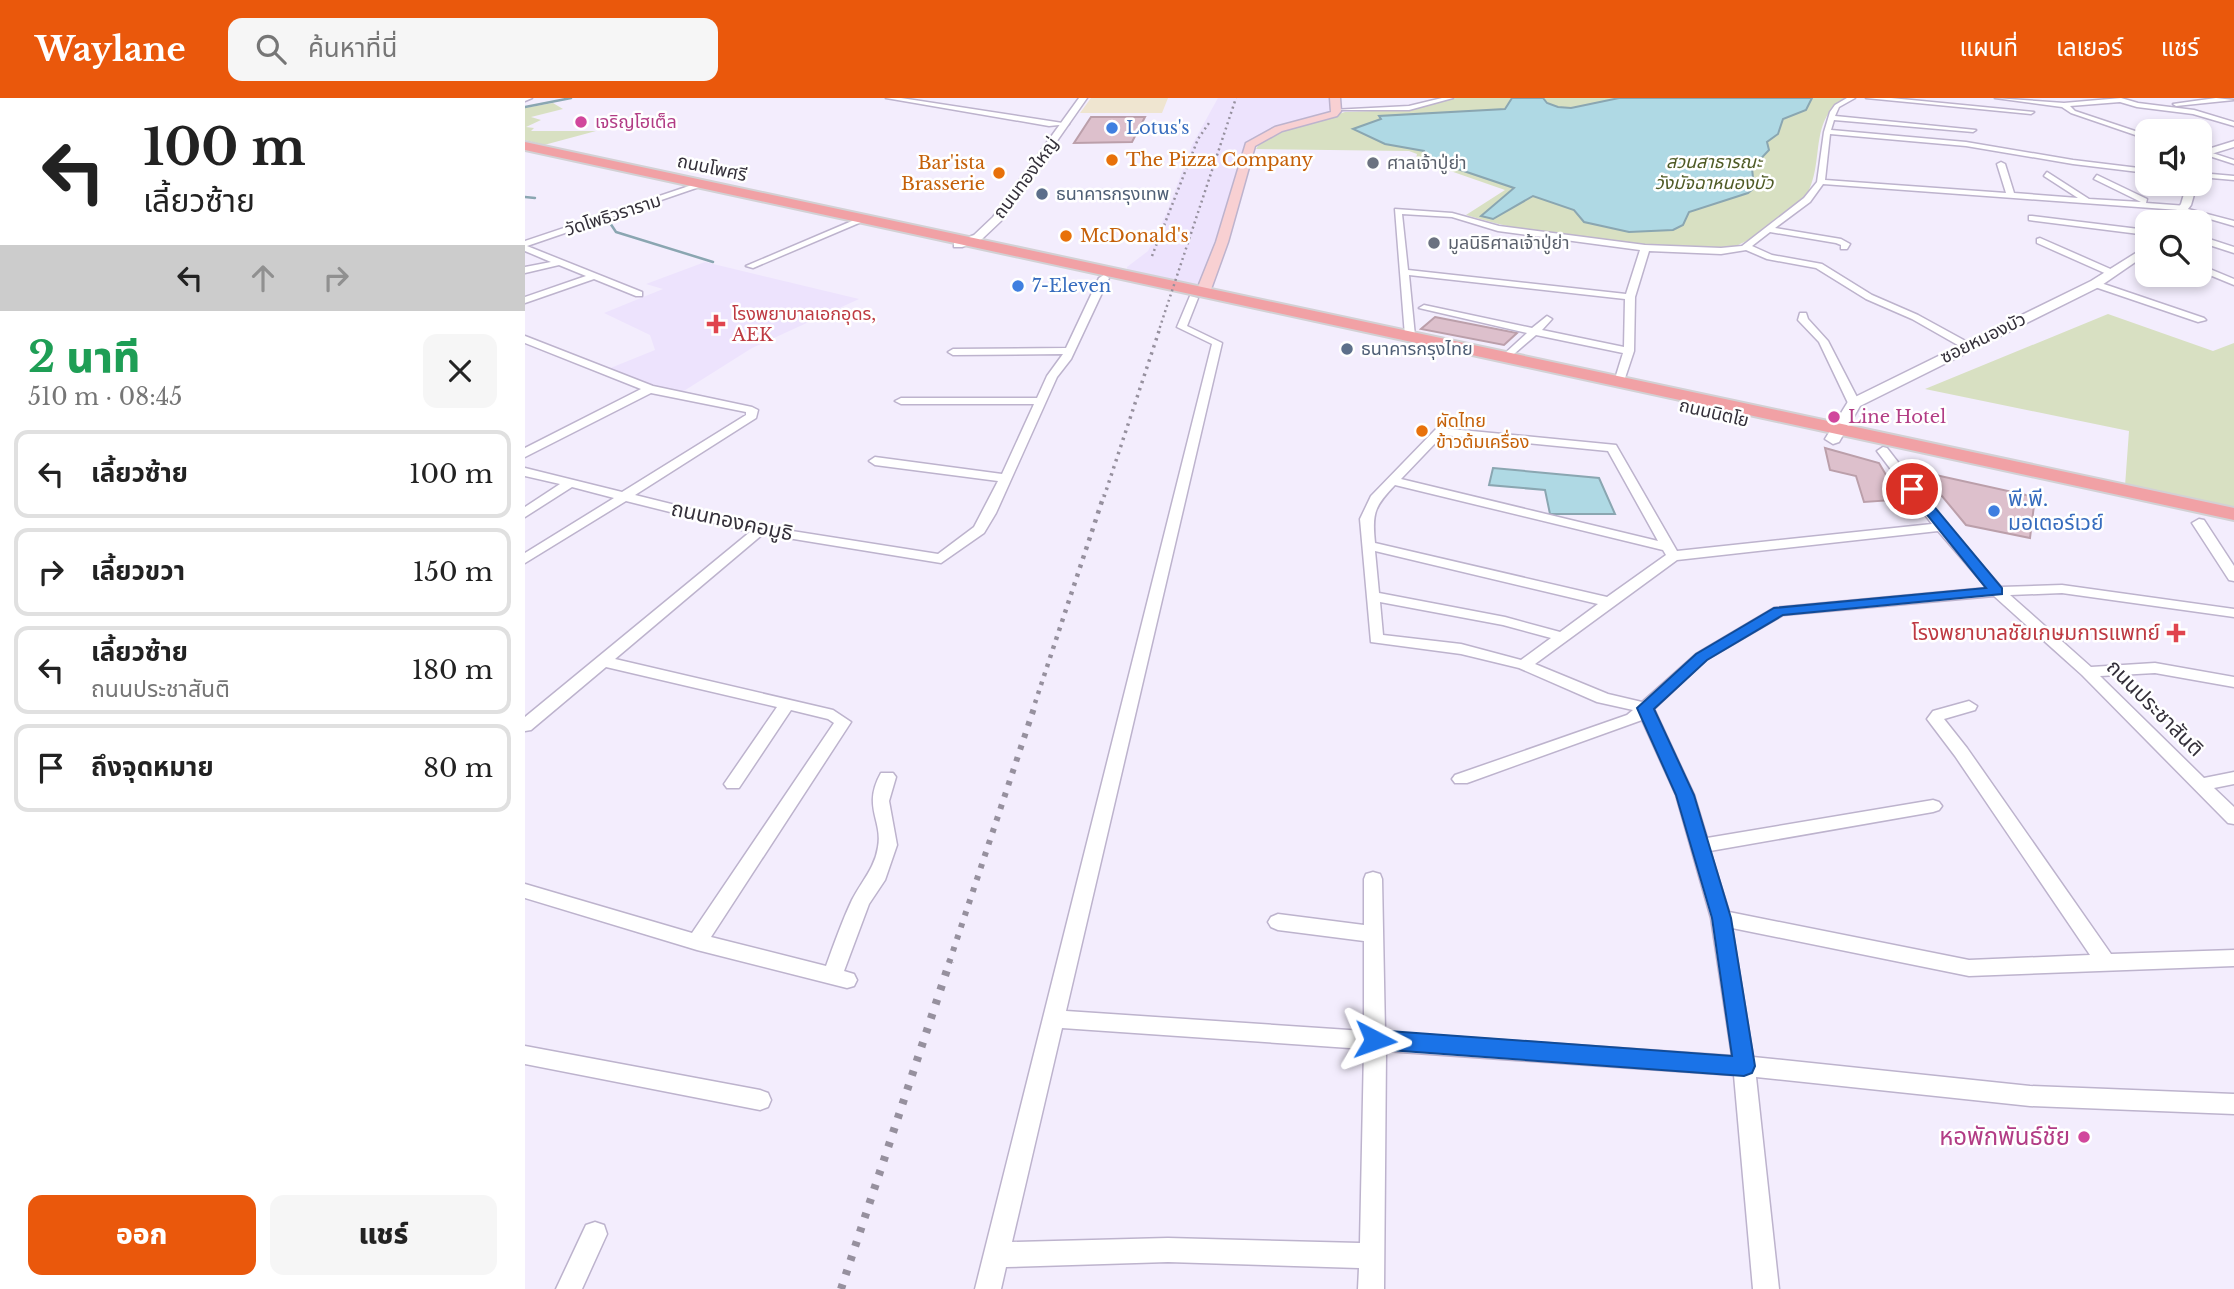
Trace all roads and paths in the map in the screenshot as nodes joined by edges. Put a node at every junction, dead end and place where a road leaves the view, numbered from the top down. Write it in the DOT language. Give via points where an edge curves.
graph roads {
  1 [pos="889,98"];
  2 [pos="1083,98"];
  3 [pos="1451,98"];
  4 [pos="1852,98"];
  5 [pos="1869,98"];
  6 [pos="1998,98"];
  7 [pos="2234,98"];
  8 [pos="903,99"];
  9 [pos="2118,99"];
  10 [pos="2214,100"];
  11 [pos="1335,104"];
  12 [pos="2064,105"];
  13 [pos="2234,106"];
  14 [pos="2150,107"];
  15 [pos="1990,110"];
  16 [pos="2031,111"];
  17 [pos="1057,113"];
  18 [pos="1832,118"];
  19 [pos="1049,124"];
  20 [pos="1066,124"];
  21 [pos="2234,124"];
  22 [pos="1973,130"];
  23 [pos="1827,132"];
  24 [pos="2135,133"];
  25 [pos="1041,135"];
  26 [pos="2234,144"];
  27 [pos="1972,145"];
  28 [pos="525,146"];
  29 [pos="2064,147"];
  30 [pos="2212,151"];
  31 [pos="2212,156"];
  32 [pos="2073,162"];
  33 [pos="2234,162"];
  34 [pos="2001,164"];
  35 [pos="2135,170"];
  36 [pos="2047,174"];
  37 [pos="2117,175"];
  38 [pos="2212,175"];
  39 [pos="2135,176"];
  40 [pos="2097,177"];
  41 [pos="2234,178"];
  42 [pos="1821,182"];
  43 [pos="701,185"];
  44 [pos="2011,195"];
  45 [pos="2188,196"];
  46 [pos="2086,200"];
  47 [pos="2149,204"];
  48 [pos="2184,209"];
  49 [pos="978,218"];
  50 [pos="2032,218"];
  51 [pos="997,219"];
  52 [pos="862,220"];
  53 [pos="2234,224"];
  54 [pos="891,226"];
  55 [pos="1770,230"];
  56 [pos="2135,231"];
  57 [pos="921,237"];
  58 [pos="961,239"];
  59 [pos="2040,241"];
  60 [pos="2212,243"];
  61 [pos="525,246"];
  62 [pos="1746,247"];
  63 [pos="1843,247"];
  64 [pos="1645,248"];
  65 [pos="2234,250"];
  66 [pos="990,252"];
  67 [pos="2135,257"];
  68 [pos="561,262"];
  69 [pos="750,266"];
  70 [pos="525,270"];
  71 [pos="1406,272"];
  72 [pos="2112,273"];
  73 [pos="2212,273"];
  74 [pos="595,276"];
  75 [pos="1104,278"];
  76 [pos="2234,282"];
  77 [pos="2095,284"];
  78 [pos="639,293"];
  79 [pos="1198,295"];
  80 [pos="1630,297"];
  81 [pos="525,300"];
  82 [pos="1424,308"];
  83 [pos="1803,315"];
  84 [pos="1547,319"];
  85 [pos="2201,320"];
  86 [pos="1534,331"];
  87 [pos="525,338"];
  88 [pos="1412,339"];
  89 [pos="1967,346"];
  90 [pos="1069,351"];
  91 [pos="1629,351"];
  92 [pos="954,352"];
  93 [pos="1507,357"];
  94 [pos="1619,382"];
  95 [pos="650,389"];
  96 [pos="901,401"];
  97 [pos="1041,401"];
  98 [pos="1854,403"];
  99 [pos="1835,435"];
  100 [pos="1885,446"];
  101 [pos="525,453"];
  102 [pos="875,461"];
  103 [pos="525,472"];
  104 [pos="1006,478"];
  105 [pos="1393,481"];
  106 [pos="570,483"];
  107 [pos="623,496"];
  108 [pos="525,513"];
  109 [pos="2234,514"];
  110 [pos="2199,523"];
  111 [pos="1941,527"];
  112 [pos="760,530"];
  113 [pos="2234,530"];
  114 [pos="1369,545"];
  115 [pos="1670,551"];
  116 [pos="525,559"];
  117 [pos="2234,577"];
  118 [pos="1997,591"];
  119 [pos="1371,596"];
  120 [pos="1609,602"];
  121 [pos="2234,612"];
  122 [pos="1562,637"];
  123 [pos="602,661"];
  124 [pos="1524,665"];
  125 [pos="2087,672"];
  126 [pos="2234,682"];
  127 [pos="786,706"];
  128 [pos="1969,706"];
  129 [pos="1645,708"];
  130 [pos="525,726"];
  131 [pos="887,777"];
  132 [pos="2234,778"];
  133 [pos="1461,779"];
  134 [pos="733,785"];
  135 [pos="2201,785"];
  136 [pos="1933,806"];
  137 [pos="2234,818"];
  138 [pos="1700,846"];
  139 [pos="1373,879"];
  140 [pos="525,891"];
  141 [pos="1721,918"];
  142 [pos="1277,922"];
  143 [pos="1374,934"];
  144 [pos="697,942"];
  145 [pos="2234,958"];
  146 [pos="2106,963"];
  147 [pos="1055,1019"];
  148 [pos="1375,1040"];
  149 [pos="525,1055"];
  150 [pos="1744,1066"];
  151 [pos="760,1100"];
  152 [pos="2234,1104"];
  153 [pos="595,1234"];
  154 [pos="996,1255"];
  155 [pos="1372,1256"];
  156 [pos="569,1289"];
  157 [pos="988,1289"];
  158 [pos="1371,1289"];
  159 [pos="1766,1289"];
  1 -- 8 [label="street"];
  2 -- 20 [label="street, ถนนทองใหญ่"];
  3 -- 11 [label="street" via="1405,108"];
  4 -- 18 [label="street" via="1837,106"];
  5 -- 15 [label="street"];
  6 -- 12 [label="street"];
  7 -- 10 [label="street"];
  8 -- 19 [label="street"];
  9 -- 12 [label="street"];
  9 -- 14 [label="street"];
  10 -- 13 [label="street"];
  10 -- 14 [label="street"];
  11 -- 79 [label="main road" via="1329,116 1260,137 1251,145 1222,242"];
  12 -- 24 [label="street"];
  14 -- 21 [label="street" via="2194,112"];
  15 -- 16 [label="street"];
  15 -- 22 [label="street"];
  17 -- 19 [label="street, ถนนทองใหญ่"];
  18 -- 22 [label="street"];
  18 -- 23 [label="street"];
  19 -- 20 [label="street"];
  19 -- 25 [label="street, ถนนทองใหญ่"];
  20 -- 51 [label="street, ถนนทองใหญ่"];
  22 -- 27 [label="street"];
  23 -- 27 [label="street"];
  23 -- 42 [label="street"];
  26 -- 30 [label="street"];
  27 -- 32 [label="street"];
  28 -- 43 [label="main road, ถนนโพศรี"];
  29 -- 32 [label="street"];
  31 -- 33 [label="street"];
  32 -- 35 [label="street"];
  34 -- 44 [label="street"];
  36 -- 46 [label="street"];
  37 -- 39 [label="street"];
  38 -- 41 [label="street"];
  40 -- 47 [label="street"];
  42 -- 44 [label="street"];
  42 -- 55 [label="street" via="1807,200"];
  43 -- 52 [label="main road, ถนนโพศรี"];
  43 -- 61 [label="street, วัดโพธิวราราม"];
  44 -- 46 [label="street"];
  45 -- 48 [label="street"];
  46 -- 47 [label="street"];
  47 -- 48 [label="street"];
  48 -- 53 [label="street"];
  49 -- 51 [label="street"];
  50 -- 56 [label="street"];
  51 -- 58 [label="street, ถนนทองใหญ่"];
  52 -- 54 [label="main road, ถนนโพศรี"];
  52 -- 69 [label="street"];
  54 -- 57 [label="main road, ถนนโพศรี"];
  54 -- 58 [label="main road, ถนนโพศรี"];
  55 -- 62 [label="street"];
  55 -- 63 [label="street" via="1838,241 1846,244"];
  57 -- 58 [label="main road, ถนนโพศรี"];
  57 -- 66 [label="main road"];
  58 -- 66 [label="main road, ถนนโพศรี"];
  58 -- 79 [label="main road, ถนนโพศรี"];
  59 -- 72 [label="street"];
  60 -- 65 [label="street"];
  61 -- 68 [label="street"];
  62 -- 64 [label="street" via="1721,251"];
  62 -- 89 [label="street" via="1770,257 1819,266"];
  64 -- 71 [label="street" via="1498,228 1452,215 1398,211"];
  64 -- 80 [label="street"];
  66 -- 75 [label="main road, ถนนโพศรี"];
  67 -- 72 [label="street, ซอยหนองบัว"];
  68 -- 70 [label="street"];
  68 -- 74 [label="street"];
  71 -- 80 [label="street"];
  71 -- 88 [label="street"];
  72 -- 77 [label="street, ซอยหนองบัว"];
  73 -- 76 [label="street"];
  74 -- 78 [label="street"];
  74 -- 81 [label="street"];
  75 -- 79 [label="main road, ถนนโพศรี"];
  75 -- 90 [label="street"];
  77 -- 85 [label="street"];
  77 -- 89 [label="street, ซอยหนองบัว"];
  79 -- 88 [label="main road, ถนนนิตโย"];
  79 -- 147 [label="street" via="1182,327 1217,343"];
  80 -- 91 [label="street"];
  82 -- 86 [label="street"];
  83 -- 98 [label="street" via="1823,341"];
  84 -- 86 [label="street"];
  86 -- 91 [label="street"];
  86 -- 93 [label="street"];
  87 -- 95 [label="street"];
  88 -- 93 [label="main road, ถนนนิตโย"];
  88 -- 99 [label="main road, ถนนนิตโย"];
  89 -- 98 [label="street, ซอยหนองบัว"];
  90 -- 92 [label="street"];
  90 -- 97 [label="street"];
  91 -- 94 [label="street"];
  93 -- 94 [label="main road, ถนนนิตโย"];
  94 -- 99 [label="main road, ถนนนิตโย"];
  95 -- 101 [label="street"];
  95 -- 107 [label="street" via="752,410 752,416"];
  96 -- 97 [label="street"];
  97 -- 104 [label="street"];
  98 -- 99 [label="street"];
  99 -- 100 [label="main road, ถนนนิตโย"];
  100 -- 109 [label="main road, ถนนนิตโย"];
  100 -- 110 [label="main road, ถนนนิตโย"];
  100 -- 111 [label="street, ถนนประชาสันติ"];
  102 -- 104 [label="street"];
  103 -- 106 [label="street, ถนนทองคอมูธิ"];
  104 -- 112 [label="street, ถนนทองคอมูธิ" via="979,530 941,559"];
  105 -- 114 [label="street" via="1375,499 1366,519"];
  105 -- 115 [label="street"];
  105 -- 115 [label="street" via="1440,431 1612,448"];
  106 -- 107 [label="street, ถนนทองคอมูธิ"];
  106 -- 108 [label="street"];
  107 -- 112 [label="street, ถนนทองคอมูธิ"];
  107 -- 116 [label="street"];
  110 -- 113 [label="main road, ถนนนิตโย"];
  110 -- 117 [label="street"];
  111 -- 115 [label="street"];
  111 -- 118 [label="street, ถนนประชาสันติ"];
  112 -- 123 [label="street"];
  114 -- 119 [label="street"];
  114 -- 120 [label="street"];
  115 -- 120 [label="street"];
  118 -- 121 [label="street" via="2061,589"];
  118 -- 125 [label="street, ถนนประชาสันติ"];
  118 -- 129 [label="street" via="1779,611 1702,657"];
  119 -- 122 [label="street" via="1505,621"];
  119 -- 124 [label="street" via="1377,639 1461,649"];
  120 -- 122 [label="street"];
  122 -- 124 [label="street"];
  123 -- 127 [label="street"];
  123 -- 130 [label="street"];
  124 -- 129 [label="street" via="1603,698"];
  125 -- 126 [label="street" via="2155,668"];
  125 -- 135 [label="street, ถนนประชาสันติ"];
  127 -- 134 [label="street"];
  127 -- 144 [label="street" via="833,715 843,722"];
  128 -- 146 [label="street" via="1935,719"];
  129 -- 133 [label="street" via="1633,719"];
  129 -- 138 [label="street" via="1685,795"];
  131 -- 144 [label="street" via="880,802 888,845 876,880 860,901 839,978"];
  132 -- 135 [label="street"];
  135 -- 137 [label="street, ถนนประชาสันติ"];
  136 -- 138 [label="street"];
  138 -- 141 [label="street"];
  139 -- 143 [label="street"];
  140 -- 144 [label="street"];
  141 -- 146 [label="street" via="1969,968"];
  141 -- 150 [label="street"];
  142 -- 143 [label="street"];
  143 -- 148 [label="street"];
  145 -- 146 [label="street"];
  147 -- 148 [label="street"];
  147 -- 154 [label="street"];
  148 -- 150 [label="street"];
  148 -- 155 [label="street"];
  149 -- 151 [label="street"];
  150 -- 152 [label="street" via="2030,1096"];
  150 -- 159 [label="street"];
  153 -- 156 [label="street"];
  154 -- 155 [label="street" via="1168,1250"];
  154 -- 157 [label="street"];
  155 -- 158 [label="street"];
}
